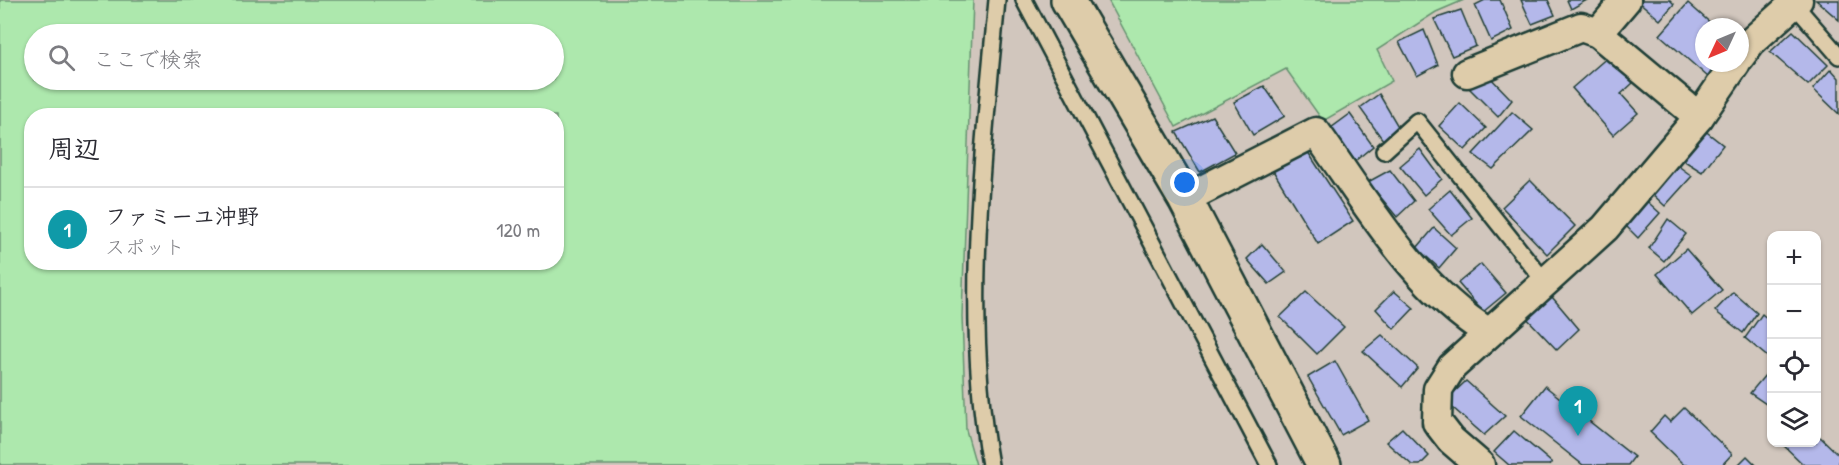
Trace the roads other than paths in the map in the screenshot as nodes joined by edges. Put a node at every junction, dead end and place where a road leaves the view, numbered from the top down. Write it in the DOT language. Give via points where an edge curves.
graph roads {
  1 [pos="997,0"];
  2 [pos="1024,0"];
  3 [pos="1068,0"];
  4 [pos="1626,0"];
  5 [pos="1796,2"];
  6 [pos="1598,33"];
  7 [pos="1749,45"];
  8 [pos="1839,56"];
  9 [pos="1730,72"];
  10 [pos="1467,73"];
  11 [pos="1699,117"];
  12 [pos="1384,151"];
  13 [pos="1185,199"];
  14 [pos="1545,282"];
  15 [pos="1490,333"];
  16 [pos="990,465"];
  17 [pos="1269,465"];
  18 [pos="1324,465"];
  19 [pos="1480,465"];
  1 -- 16 [label="lane" via="982,163 977,324 982,418"];
  2 -- 17 [label="lane"];
  3 -- 13 [label="street"];
  4 -- 6 [label="street"];
  5 -- 7 [label="street"];
  5 -- 8 [label="lane"];
  6 -- 10 [label="street" via="1581,27"];
  6 -- 11 [label="street"];
  9 -- 11 [label="street"];
  11 -- 14 [label="street" via="1605,228"];
  12 -- 14 [label="lane" via="1417,121"];
  13 -- 15 [label="street" via="1316,132 1421,274"];
  13 -- 18 [label="street"];
  14 -- 15 [label="street"];
  15 -- 19 [label="street" via="1452,367 1438,389 1437,422"];
}
